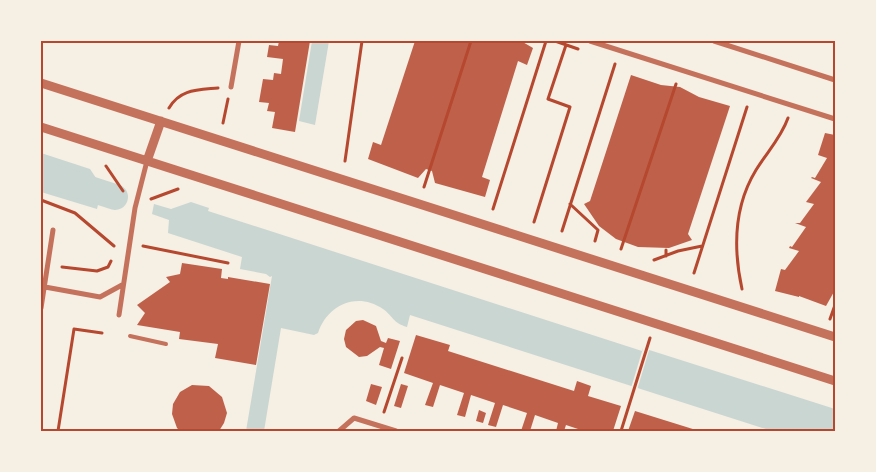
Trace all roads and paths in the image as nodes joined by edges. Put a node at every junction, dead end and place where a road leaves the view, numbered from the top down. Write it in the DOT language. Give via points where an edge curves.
graph roads {
  1 [pos="239,41"];
  2 [pos="362,41"];
  3 [pos="471,41"];
  4 [pos="546,41"];
  5 [pos="590,41"];
  6 [pos="714,41"];
  7 [pos="566,45"];
  8 [pos="616,61"];
  9 [pos="678,80"];
  10 [pos="835,80"];
  11 [pos="41,83"];
  12 [pos="231,87"];
  13 [pos="748,103"];
  14 [pos="781,114"];
  15 [pos="789,116"];
  16 [pos="798,119"];
  17 [pos="835,119"];
  18 [pos="161,121"];
  19 [pos="223,123"];
  20 [pos="41,127"];
  21 [pos="147,161"];
  22 [pos="344,162"];
  23 [pos="424,187"];
  24 [pos="41,200"];
  25 [pos="570,204"];
  26 [pos="493,209"];
  27 [pos="534,222"];
  28 [pos="53,230"];
  29 [pos="562,231"];
  30 [pos="115,240"];
  31 [pos="595,241"];
  32 [pos="114,246"];
  33 [pos="143,246"];
  34 [pos="702,246"];
  35 [pos="621,249"];
  36 [pos="666,250"];
  37 [pos="666,256"];
  38 [pos="654,260"];
  39 [pos="228,263"];
  40 [pos="48,265"];
  41 [pos="694,273"];
  42 [pos="122,285"];
  43 [pos="45,287"];
  44 [pos="742,288"];
  45 [pos="835,305"];
  46 [pos="41,308"];
  47 [pos="119,315"];
  48 [pos="830,319"];
  49 [pos="102,333"];
  50 [pos="130,336"];
  51 [pos="835,337"];
  52 [pos="649,342"];
  53 [pos="166,344"];
  54 [pos="402,358"];
  55 [pos="835,381"];
  56 [pos="380,426"];
  57 [pos="58,431"];
  58 [pos="339,431"];
  59 [pos="396,431"];
  60 [pos="621,431"];
  1 -- 12 [label="street"];
  2 -- 22 [label="path"];
  3 -- 23 [label="path"];
  4 -- 26 [label="path"];
  5 -- 17 [label="street"];
  6 -- 10 [label="street"];
  7 -- 27 [label="path" via="548,99 570,107"];
  8 -- 25 [label="path"];
  9 -- 35 [label="path"];
  11 -- 18 [label="street"];
  12 -- 18 [label="path" via="186,91 174,99"];
  12 -- 19 [label="path"];
  13 -- 34 [label="path"];
  14 -- 15 [label="path"];
  15 -- 16 [label="path"];
  15 -- 44 [label="path" via="743,194 736,242"];
  18 -- 21 [label="street"];
  18 -- 51 [label="street"];
  20 -- 21 [label="street"];
  21 -- 42 [label="street"];
  21 -- 55 [label="street"];
  24 -- 32 [label="path" via="75,213"];
  25 -- 29 [label="path"];
  25 -- 31 [label="path" via="598,230"];
  28 -- 40 [label="street"];
  30 -- 32 [label="path"];
  32 -- 40 [label="path" via="111,261 104,270"];
  33 -- 39 [label="path"];
  34 -- 37 [label="path"];
  34 -- 41 [label="path"];
  36 -- 37 [label="path"];
  37 -- 38 [label="path"];
  40 -- 43 [label="street"];
  42 -- 43 [label="street" via="100,296"];
  42 -- 47 [label="street"];
  43 -- 46 [label="street"];
  45 -- 48 [label="path"];
  49 -- 57 [label="path" via="74,329"];
  50 -- 53 [label="lane"];
  52 -- 60 [label="path"];
  54 -- 56 [label="path"];
  56 -- 58 [label="street" via="354,418"];
  56 -- 59 [label="street"];
}
